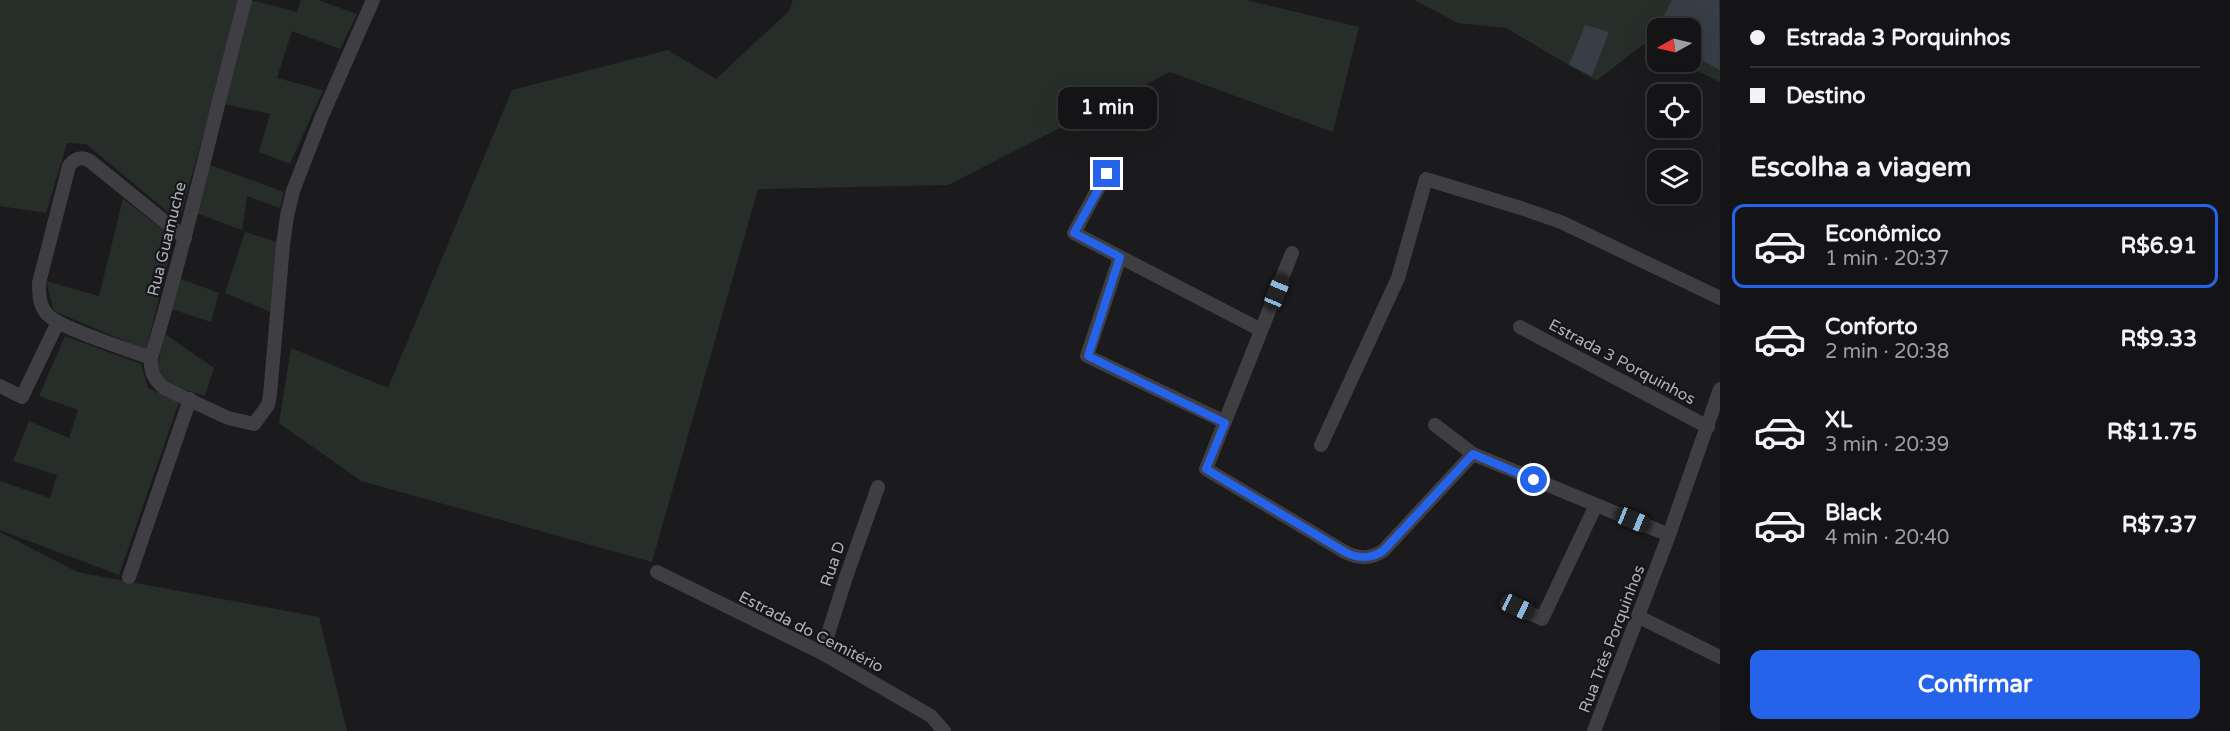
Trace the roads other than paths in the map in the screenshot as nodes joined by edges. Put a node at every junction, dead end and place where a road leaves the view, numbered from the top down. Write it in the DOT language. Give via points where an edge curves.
graph roads {
  1 [pos="245,0"];
  2 [pos="373,0"];
  3 [pos="1107,174"];
  4 [pos="185,238"];
  5 [pos="1293,253"];
  6 [pos="1120,257"];
  7 [pos="1720,298"];
  8 [pos="58,322"];
  9 [pos="1520,327"];
  10 [pos="1261,330"];
  11 [pos="151,358"];
  12 [pos="0,386"];
  13 [pos="1720,389"];
  14 [pos="190,399"];
  15 [pos="1225,423"];
  16 [pos="1435,425"];
  17 [pos="1708,427"];
  18 [pos="1321,446"];
  19 [pos="1473,454"];
  20 [pos="878,487"];
  21 [pos="1596,505"];
  22 [pos="1669,535"];
  23 [pos="657,572"];
  24 [pos="129,577"];
  25 [pos="1517,607"];
  26 [pos="1639,617"];
  27 [pos="822,653"];
  28 [pos="1720,657"];
  29 [pos="945,731"];
  30 [pos="1594,731"];
  1 -- 4 [label="street, Rua Guamuche"];
  2 -- 14 [label="street" via="293,191 268,405 254,424 228,418"];
  3 -- 6 [label="street" via="1074,233"];
  4 -- 8 [label="street" via="90,161 73,161 64,180 39,283 41,305"];
  4 -- 11 [label="street, Rua Guamuche"];
  5 -- 10 [label="street"];
  6 -- 10 [label="street"];
  6 -- 15 [label="street" via="1088,356"];
  7 -- 18 [label="street" via="1561,222 1426,179 1398,278"];
  8 -- 11 [label="street"];
  8 -- 12 [label="street" via="22,397"];
  9 -- 17 [label="street, Estrada 3 Porquinhos"];
  10 -- 15 [label="street"];
  11 -- 14 [label="street" via="150,368 157,382"];
  13 -- 17 [label="street, Rua Três Porquinhos"];
  14 -- 24 [label="street"];
  15 -- 19 [label="street" via="1206,469 1360,558 1383,551"];
  16 -- 19 [label="street"];
  17 -- 22 [label="street, Rua Três Porquinhos"];
  19 -- 21 [label="street"];
  20 -- 27 [label="street, Rua D"];
  21 -- 22 [label="street"];
  21 -- 25 [label="street" via="1542,619"];
  22 -- 26 [label="street, Rua Três Porquinhos"];
  23 -- 27 [label="street, Estrada do Cemitério"];
  26 -- 28 [label="street"];
  26 -- 30 [label="street, Rua Três Porquinhos"];
  27 -- 29 [label="street, Estrada do Cemitério" via="931,716"];
}
